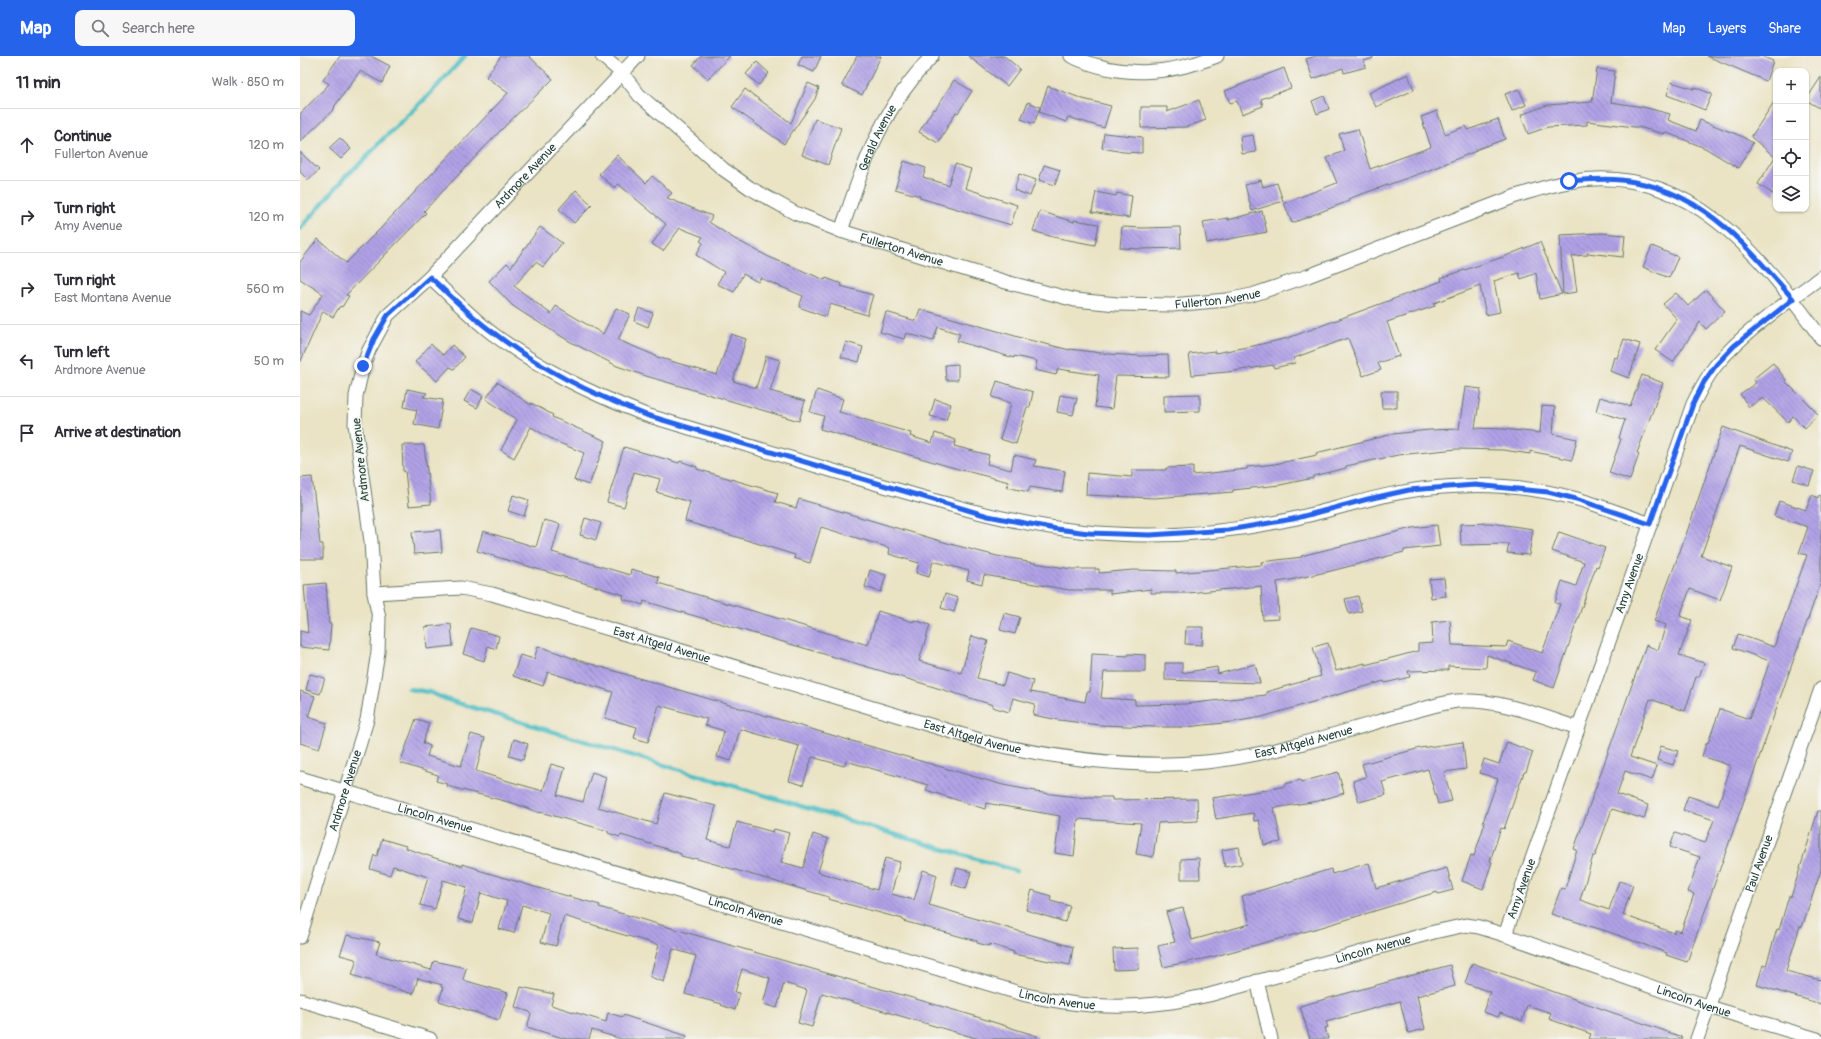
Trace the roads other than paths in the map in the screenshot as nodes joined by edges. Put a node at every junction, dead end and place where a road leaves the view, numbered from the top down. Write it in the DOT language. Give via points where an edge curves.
graph roads {
  1 [pos="602,56"];
  2 [pos="638,56"];
  3 [pos="932,56"];
  4 [pos="1071,56"];
  5 [pos="1218,56"];
  6 [pos="622,73"];
  7 [pos="841,231"];
  8 [pos="430,277"];
  9 [pos="1821,277"];
  10 [pos="1793,299"];
  11 [pos="1821,338"];
  12 [pos="1650,524"];
  13 [pos="374,593"];
  14 [pos="1821,689"];
  15 [pos="1578,728"];
  16 [pos="300,778"];
  17 [pos="344,792"];
  18 [pos="1505,935"];
  19 [pos="300,937"];
  20 [pos="1257,981"];
  21 [pos="300,1000"];
  22 [pos="1709,1007"];
  23 [pos="430,1039"];
  24 [pos="1271,1039"];
  25 [pos="1697,1039"];
  26 [pos="1817,1039"];
  1 -- 6 [label="street, Fullerton Avenue"];
  2 -- 6 [label="street, Ardmore Avenue"];
  3 -- 7 [label="street, Gerald Avenue" via="899,95 881,126 866,159"];
  4 -- 5 [label="street" via="1115,70 1148,72 1176,69"];
  6 -- 7 [label="street, Fullerton Avenue" via="639,95 723,169 750,188 795,213"];
  6 -- 8 [label="street, Ardmore Avenue"];
  7 -- 10 [label="street, Fullerton Avenue" via="1060,297 1117,304 1178,305 1252,295 1542,188 1569,181 1621,180 1662,189 1701,208 1746,245"];
  8 -- 12 [label="street" via="492,333 585,390 616,403 646,415 945,504 1023,523 1089,533 1183,534 1259,526 1409,490 1475,485 1517,488 1569,497"];
  8 -- 13 [label="street, Ardmore Avenue" via="388,315 369,350 356,396 355,424 371,541"];
  9 -- 10 [label="street, Amy Avenue"];
  10 -- 11 [label="street, Fullerton Avenue"];
  10 -- 12 [label="street, Amy Avenue" via="1734,346 1704,382 1693,404"];
  12 -- 15 [label="street, Amy Avenue"];
  13 -- 15 [label="street, East Altgeld Avenue" via="461,588 492,594 993,744 1071,759 1143,764 1207,762 1282,748 1455,701 1511,706"];
  13 -- 17 [label="street, Ardmore Avenue" via="378,618 378,652 372,692 367,720"];
  14 -- 22 [label="street, Paul Avenue"];
  15 -- 18 [label="street, Amy Avenue"];
  16 -- 17 [label="street, Lincoln Avenue"];
  17 -- 19 [label="street, Ardmore Avenue"];
  17 -- 20 [label="street, Lincoln Avenue" via="1046,1000 1095,1007 1147,1006 1201,997"];
  18 -- 20 [label="street, Lincoln Avenue" via="1466,925"];
  18 -- 22 [label="street, Lincoln Avenue"];
  20 -- 24 [label="street"];
  21 -- 23 [label="street"];
  22 -- 25 [label="street, Paul Avenue"];
  22 -- 26 [label="street, Lincoln Avenue"];
}
